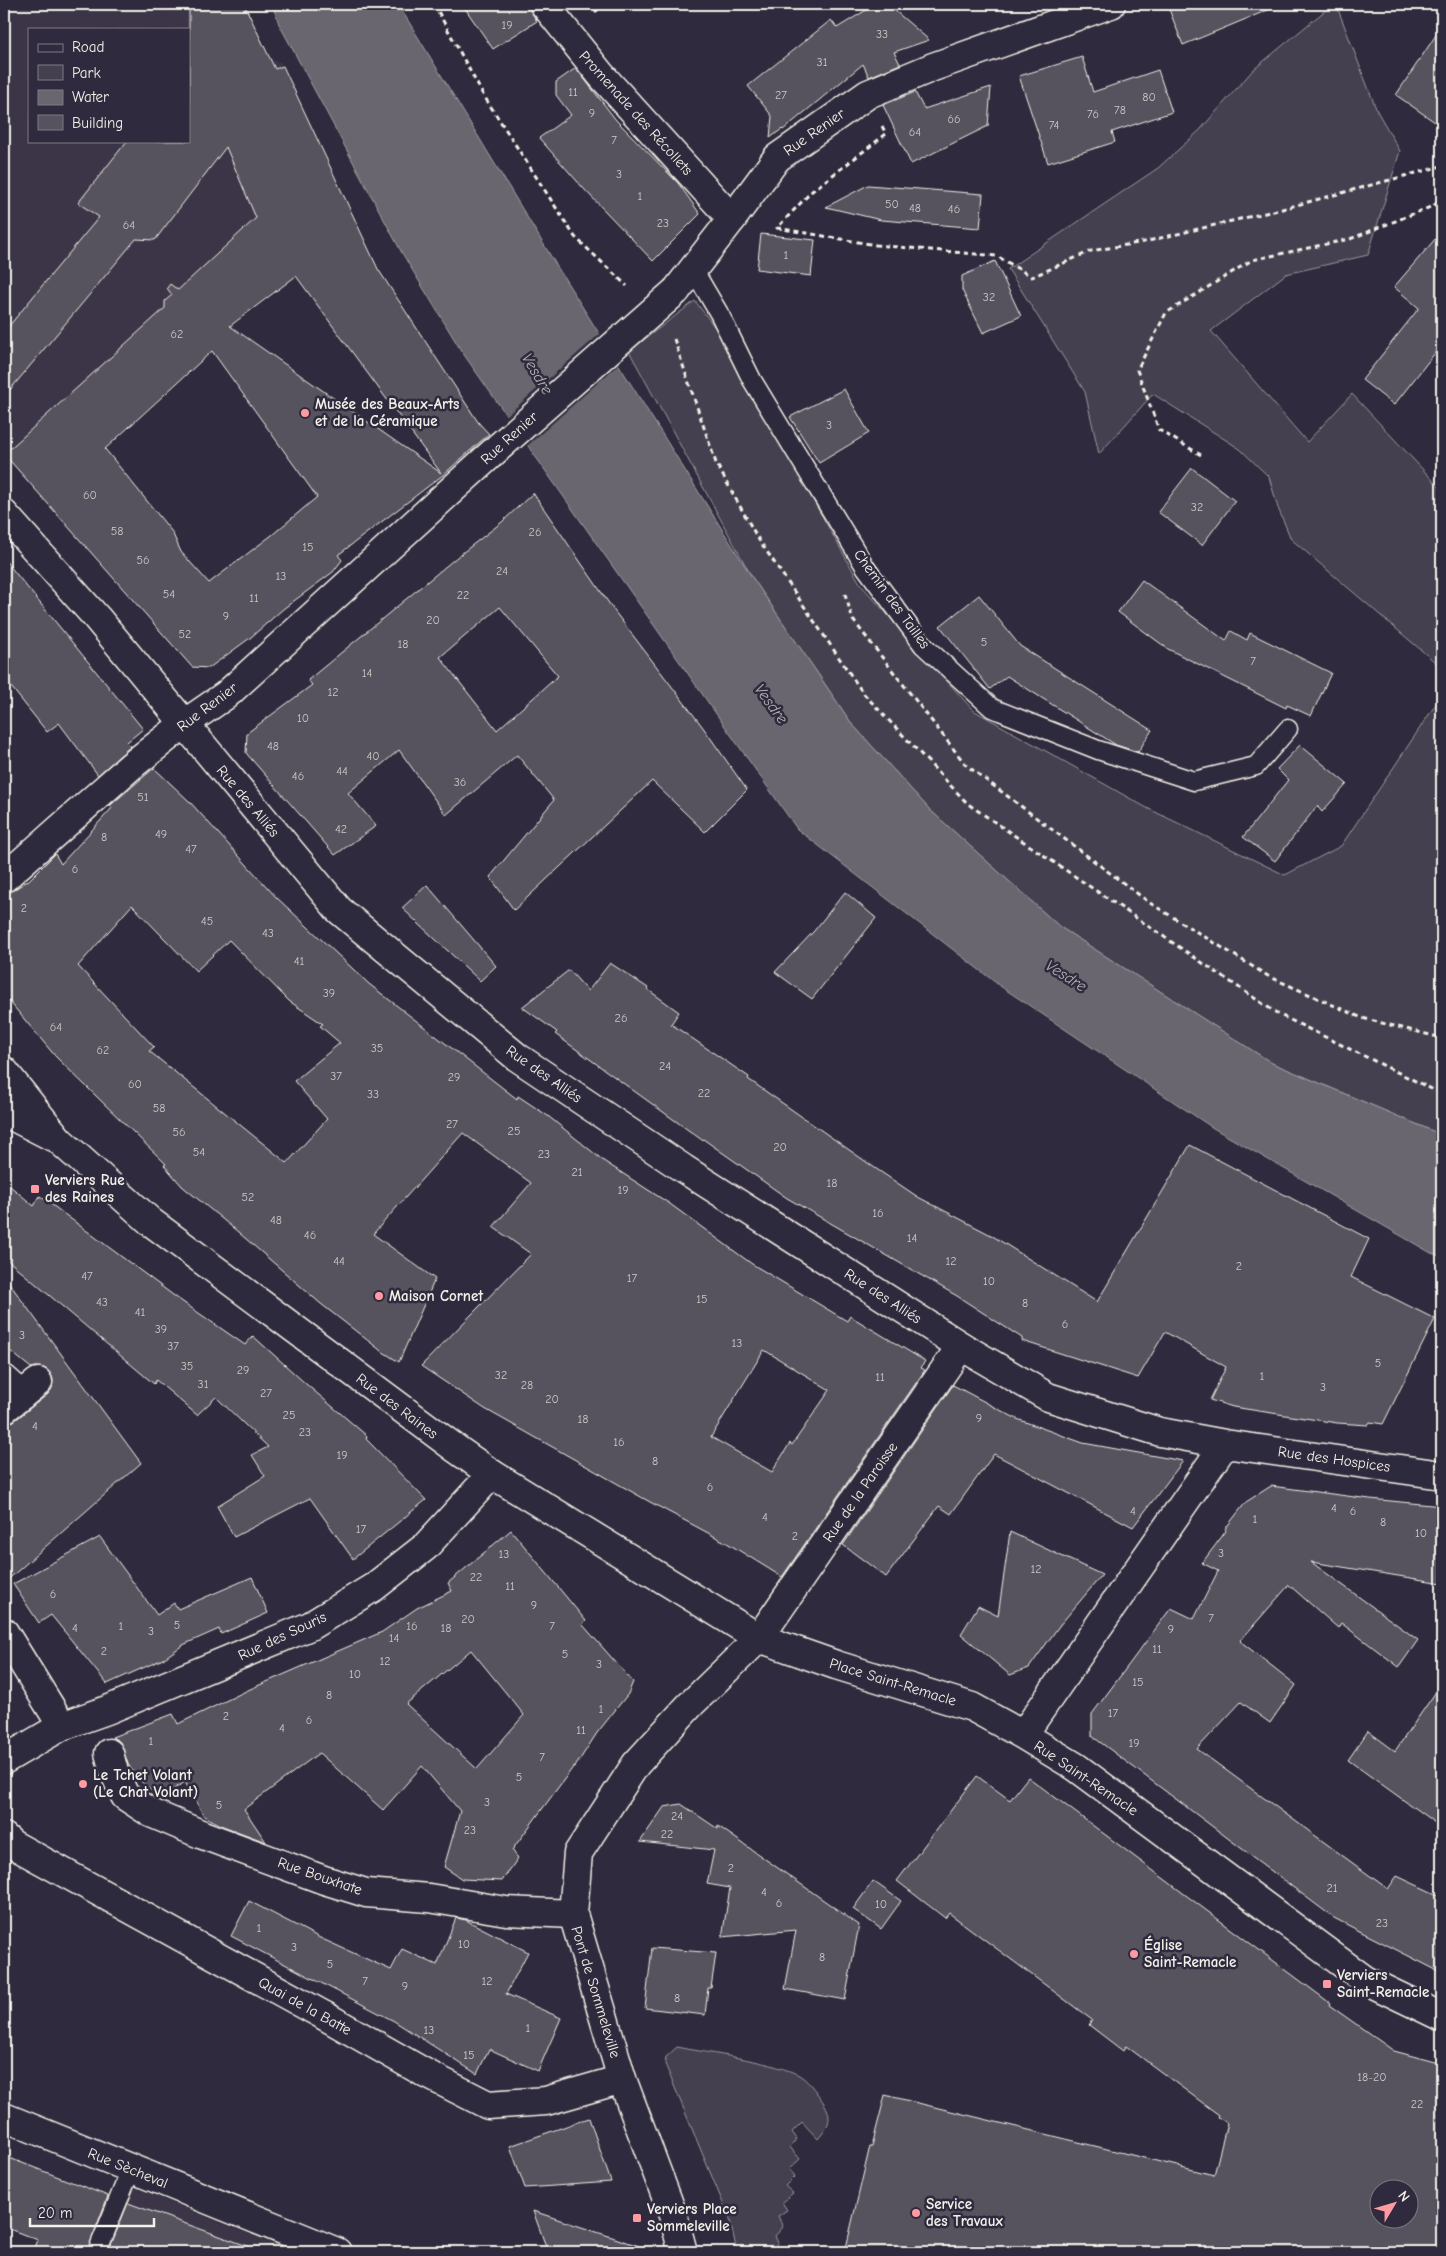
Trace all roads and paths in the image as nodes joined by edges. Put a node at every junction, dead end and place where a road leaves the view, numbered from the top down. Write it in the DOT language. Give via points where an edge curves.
graph roads {
  1 [pos="544,4"];
  2 [pos="1104,5"];
  3 [pos="868,94"];
  4 [pos="1442,166"];
  5 [pos="1442,200"];
  6 [pos="732,220"];
  7 [pos="693,269"];
  8 [pos="1201,455"];
  9 [pos="4,514"];
  10 [pos="853,620"];
  11 [pos="184,724"];
  12 [pos="1288,729"];
  13 [pos="4,878"];
  14 [pos="1442,1038"];
  15 [pos="4,1071"];
  16 [pos="4,1112"];
  17 [pos="59,1140"];
  18 [pos="961,1346"];
  19 [pos="1225,1444"];
  20 [pos="492,1474"];
  21 [pos="1442,1475"];
  22 [pos="4,1632"];
  23 [pos="759,1638"];
  24 [pos="62,1726"];
  25 [pos="1023,1735"];
  26 [pos="109,1753"];
  27 [pos="4,1760"];
  28 [pos="4,1837"];
  29 [pos="573,1914"];
  30 [pos="1442,2018"];
  31 [pos="622,2078"];
  32 [pos="4,2117"];
  33 [pos="131,2169"];
  34 [pos="97,2252"];
  35 [pos="337,2252"];
  36 [pos="683,2252"];
  1 -- 6 [label="street, Promenade des Récollets" via="601,74"];
  2 -- 3 [label="street, Rue Renier"];
  3 -- 4 [label="path" via="886,134 812,191 777,228 876,245 997,256 1032,277 1091,251 1273,212"];
  3 -- 6 [label="street, Rue Renier" via="777,158"];
  5 -- 8 [label="path" via="1350,239 1252,260 1166,313 1137,370 1159,430"];
  6 -- 7 [label="street, Rue Renier"];
  7 -- 11 [label="street, Rue Renier, bridge" via="676,290 226,695"];
  7 -- 12 [label="lane, Chemin des Tailles" via="752,380 866,568 923,645 992,708 1098,750 1194,781 1256,766"];
  9 -- 11 [label="street, Rue des Alliés" via="97,618"];
  10 -- 14 [label="path" via="966,765 1150,903 1268,976 1362,1018"];
  11 -- 13 [label="street, Rue Renier" via="131,766"];
  11 -- 18 [label="street, Rue des Alliés" via="339,910 517,1057 684,1169"];
  15 -- 17 [label="street, Rue des Raines"];
  16 -- 17 [label="street, Rue des Raines"];
  17 -- 20 [label="street, Rue des Raines" via="150,1222"];
  18 -- 19 [label="street, Rue des Alliés" via="1048,1397 1160,1432"];
  18 -- 23 [label="street, Rue de la Paroisse"];
  19 -- 21 [label="street, Rue des Hospices"];
  19 -- 25 [label="street, Rue Saint-Remacle"];
  20 -- 23 [label="street, Rue des Raines"];
  20 -- 24 [label="street, Rue des Souris" via="425,1547 374,1587 310,1626"];
  22 -- 24 [label="street"];
  23 -- 25 [label="street, Place Saint-Remacle" via="972,1707"];
  23 -- 29 [label="street, Pont de Sommeleville" via="690,1705 636,1764 578,1853"];
  24 -- 27 [label="street, Rue des Souris"];
  25 -- 30 [label="street, Rue Saint-Remacle" via="1076,1767 1366,1980"];
  26 -- 29 [label="street, Rue Bouxhate" via="125,1796 151,1813 324,1880 366,1893 429,1898 506,1911"];
  28 -- 31 [label="street, Quai de la Batte" via="425,2073 488,2105 546,2102"];
  29 -- 31 [label="street, Pont de Sommeleville"];
  31 -- 36 [label="street, Pont de Sommeleville" via="673,2215"];
  32 -- 33 [label="street, Rue Sècheval"];
  33 -- 34 [label="lane"];
  33 -- 35 [label="street, Rue Sècheval"];
}
